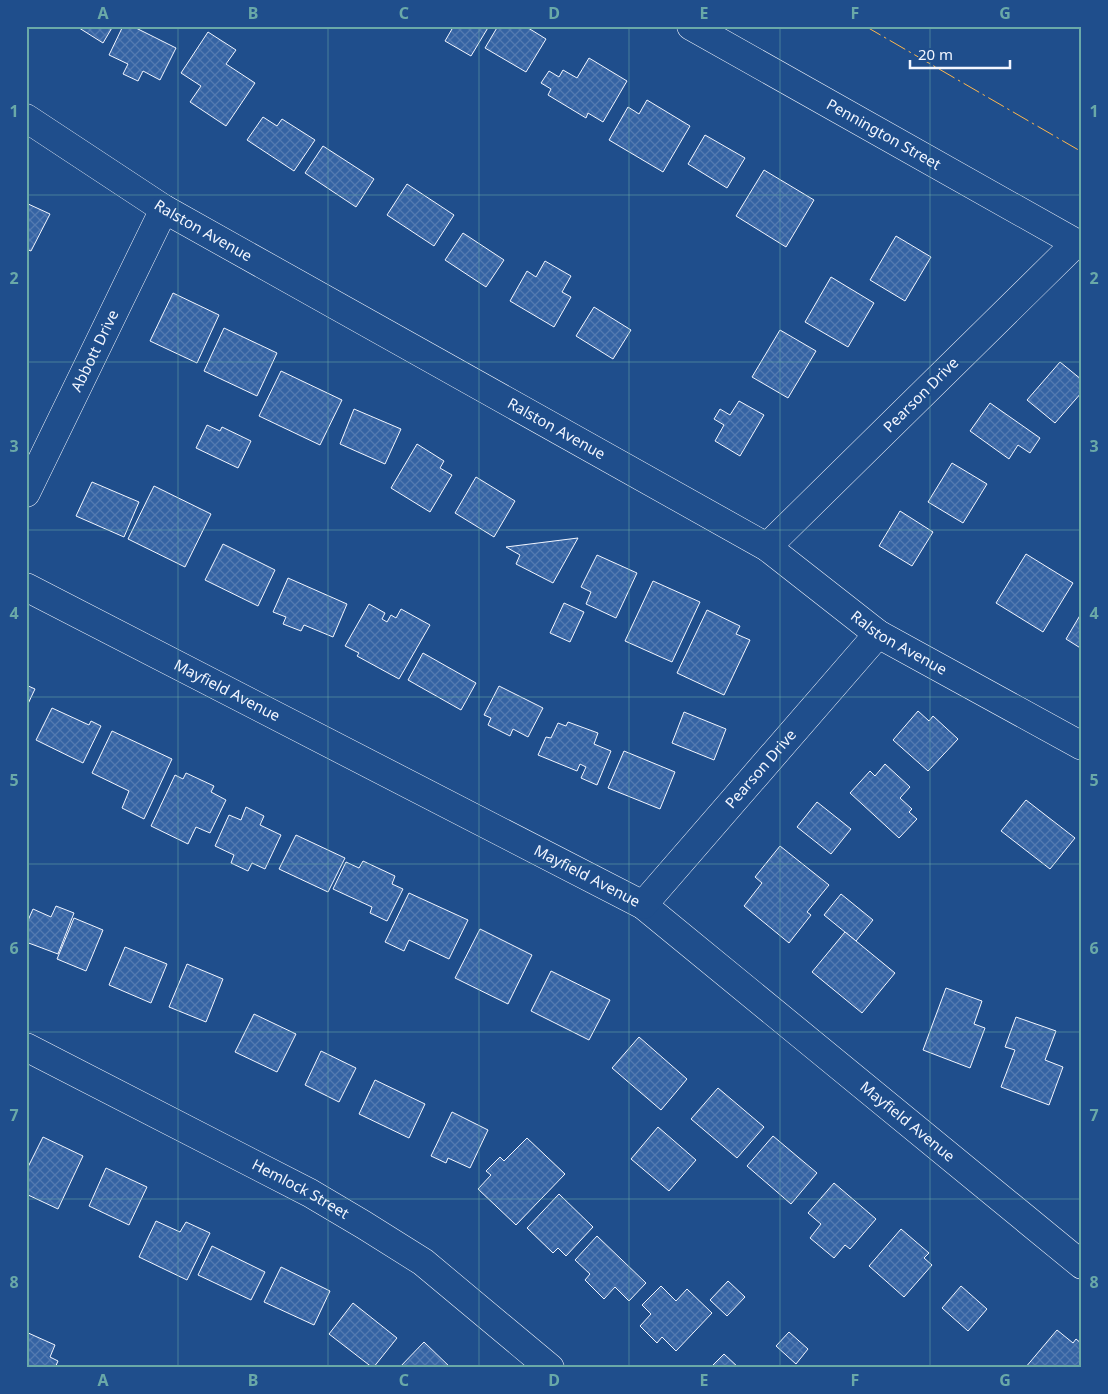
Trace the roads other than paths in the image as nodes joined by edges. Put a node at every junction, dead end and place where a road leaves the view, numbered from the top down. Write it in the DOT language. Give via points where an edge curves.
graph roads {
  1 [pos="691,26"];
  2 [pos="26,118"];
  3 [pos="164,210"];
  4 [pos="1076,243"];
  5 [pos="26,493"];
  6 [pos="767,547"];
  7 [pos="26,587"];
  8 [pos="878,634"];
  9 [pos="1082,746"];
  10 [pos="643,905"];
  11 [pos="26,1047"];
  12 [pos="1082,1265"];
  13 [pos="550,1368"];
  1 -- 4 [label="street, Pennington Street"];
  2 -- 3 [label="street, Ralston Avenue"];
  3 -- 5 [label="street, Abbott Drive"];
  3 -- 6 [label="street, Ralston Avenue"];
  4 -- 6 [label="street, Pearson Drive"];
  6 -- 8 [label="street, Ralston Avenue"];
  7 -- 10 [label="street, Mayfield Avenue"];
  8 -- 9 [label="street, Ralston Avenue"];
  8 -- 10 [label="street, Pearson Drive"];
  10 -- 12 [label="street, Mayfield Avenue"];
  11 -- 13 [label="street, Hemlock Street" via="364,1225 423,1262"];
}
